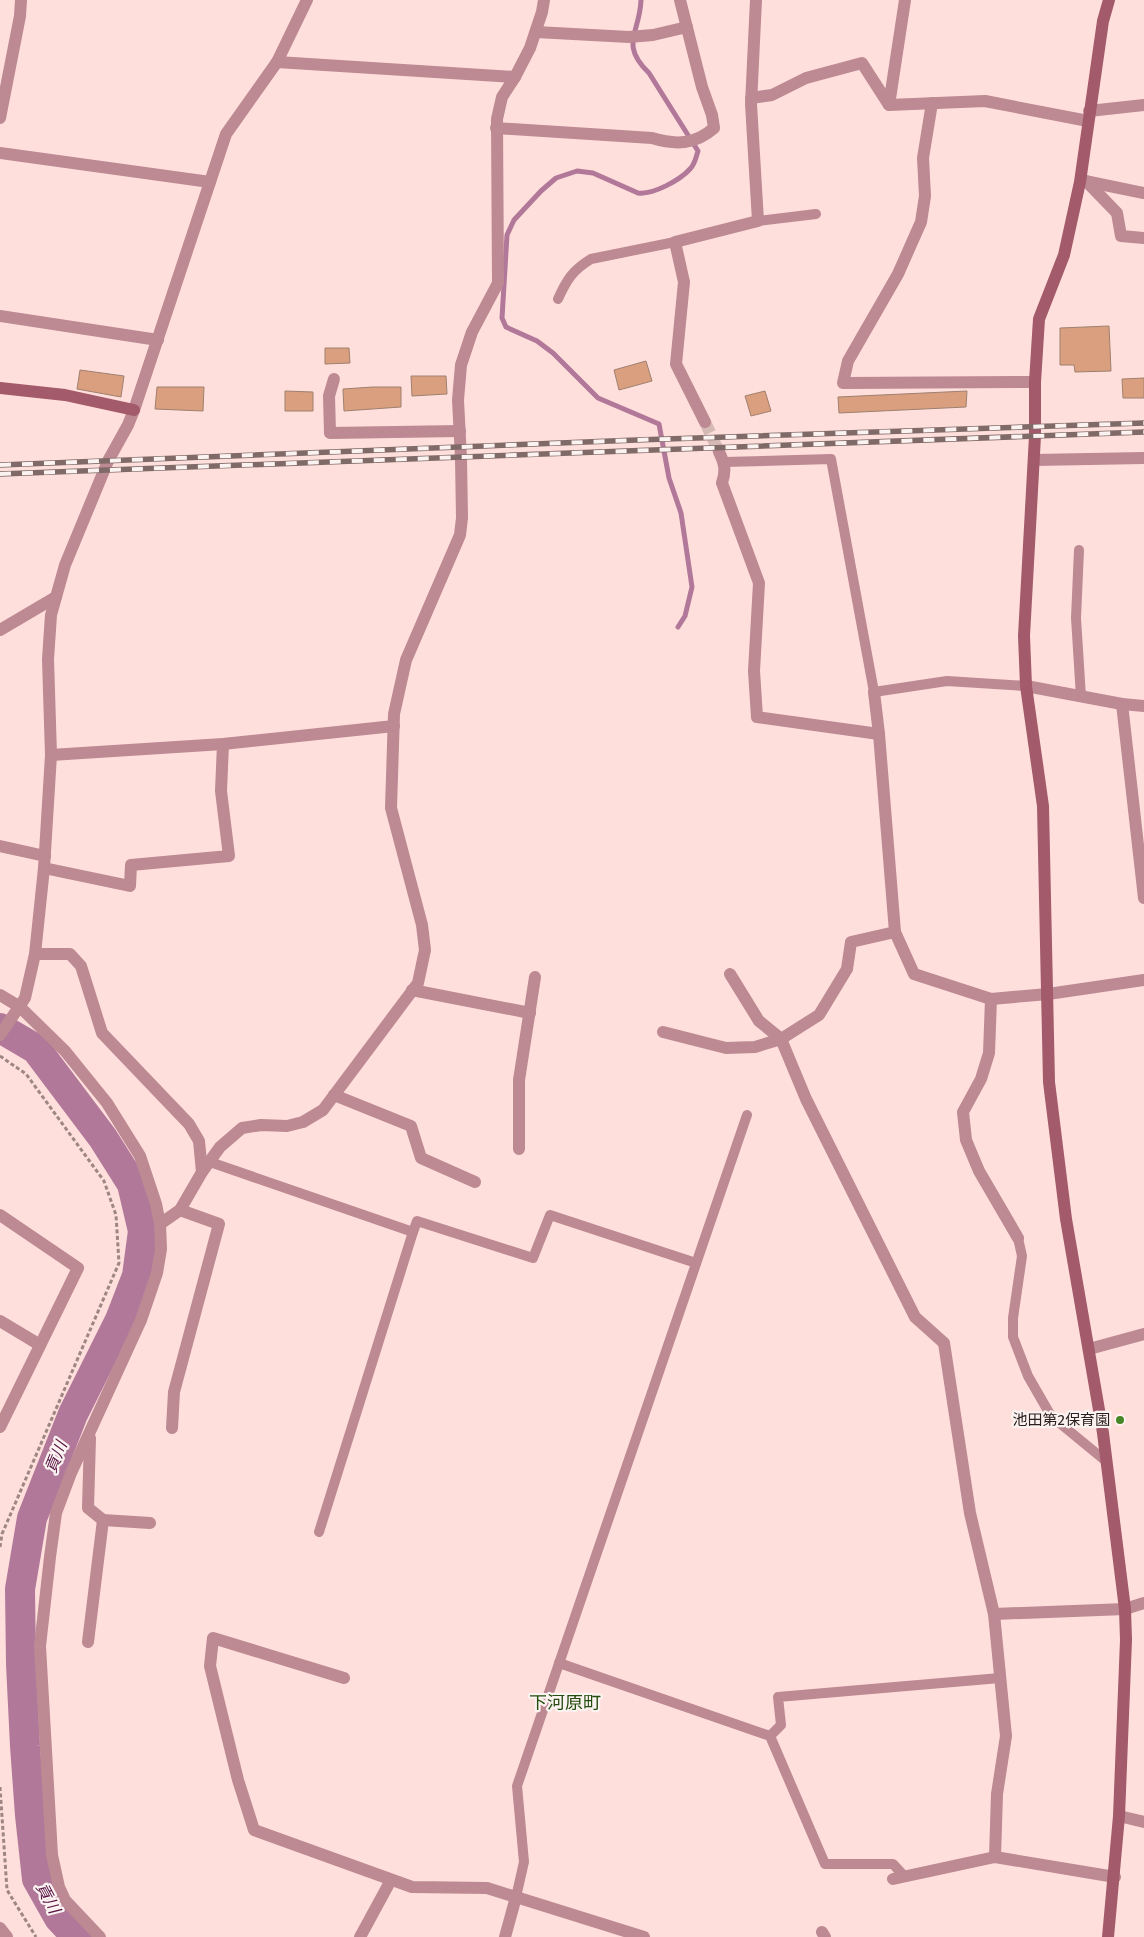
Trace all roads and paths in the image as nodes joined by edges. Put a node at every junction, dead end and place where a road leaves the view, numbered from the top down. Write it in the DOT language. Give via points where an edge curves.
graph roads {
  1 [pos="21,0"];
  2 [pos="307,0"];
  3 [pos="544,0"];
  4 [pos="680,0"];
  5 [pos="756,0"];
  6 [pos="905,0"];
  7 [pos="1109,0"];
  8 [pos="687,28"];
  9 [pos="536,32"];
  10 [pos="277,62"];
  11 [pos="516,77"];
  12 [pos="751,98"];
  13 [pos="932,103"];
  14 [pos="889,105"];
  15 [pos="1144,105"];
  16 [pos="1089,116"];
  17 [pos="0,118"];
  18 [pos="496,128"];
  19 [pos="0,154"];
  20 [pos="1083,181"];
  21 [pos="210,182"];
  22 [pos="1144,193"];
  23 [pos="816,214"];
  24 [pos="758,221"];
  25 [pos="1144,238"];
  26 [pos="674,242"];
  27 [pos="558,298"];
  28 [pos="0,316"];
  29 [pos="158,340"];
  30 [pos="334,379"];
  31 [pos="1035,382"];
  32 [pos="0,388"];
  33 [pos="134,410"];
  34 [pos="705,422"];
  35 [pos="460,431"];
  36 [pos="721,457"];
  37 [pos="1144,458"];
  38 [pos="1034,460"];
  39 [pos="1079,550"];
  40 [pos="56,597"];
  41 [pos="0,630"];
  42 [pos="1026,686"];
  43 [pos="874,692"];
  44 [pos="1081,697"];
  45 [pos="1122,704"];
  46 [pos="1144,706"];
  47 [pos="394,726"];
  48 [pos="879,734"];
  49 [pos="223,744"];
  50 [pos="51,755"];
  51 [pos="0,846"];
  52 [pos="44,862"];
  53 [pos="1144,898"];
  54 [pos="895,932"];
  55 [pos="35,954"];
  56 [pos="730,974"];
  57 [pos="535,977"];
  58 [pos="1144,980"];
  59 [pos="412,990"];
  60 [pos="1048,994"];
  61 [pos="0,995"];
  62 [pos="991,998"];
  63 [pos="18,1010"];
  64 [pos="530,1013"];
  65 [pos="663,1032"];
  66 [pos="0,1035"];
  67 [pos="781,1039"];
  68 [pos="334,1095"];
  69 [pos="747,1114"];
  70 [pos="519,1149"];
  71 [pos="206,1167"];
  72 [pos="475,1182"];
  73 [pos="180,1210"];
  74 [pos="0,1215"];
  75 [pos="160,1224"];
  76 [pos="413,1232"];
  77 [pos="1018,1238"];
  78 [pos="696,1263"];
  79 [pos="0,1321"];
  80 [pos="1144,1334"];
  81 [pos="40,1345"];
  82 [pos="1089,1349"];
  83 [pos="1,1423"];
  84 [pos="172,1428"];
  85 [pos="90,1430"];
  86 [pos="1107,1462"];
  87 [pos="103,1520"];
  88 [pos="150,1523"];
  89 [pos="319,1532"];
  90 [pos="1144,1603"];
  91 [pos="1125,1609"];
  92 [pos="994,1614"];
  93 [pos="88,1642"];
  94 [pos="559,1663"];
  95 [pos="344,1678"];
  96 [pos="1000,1678"];
  97 [pos="770,1736"];
  98 [pos="0,1787"];
  99 [pos="1119,1816"];
  100 [pos="1144,1822"];
  101 [pos="995,1857"];
  102 [pos="1115,1877"];
  103 [pos="899,1878"];
  104 [pos="392,1880"];
  105 [pos="516,1897"];
  106 [pos="0,1928"];
  107 [pos="7,1937"];
  108 [pos="36,1937"];
  109 [pos="100,1937"];
  110 [pos="360,1937"];
  111 [pos="505,1937"];
  112 [pos="644,1937"];
  113 [pos="1108,1937"];
  1 -- 17 [label="street"];
  2 -- 10 [label="street"];
  3 -- 9 [label="street"];
  4 -- 8 [label="street"];
  5 -- 12 [label="street"];
  6 -- 14 [label="street"];
  7 -- 16 [label="street"];
  8 -- 9 [label="street" via="629,37"];
  8 -- 18 [label="street" via="714,128 694,142"];
  9 -- 11 [label="street"];
  10 -- 11 [label="street"];
  10 -- 21 [label="street" via="226,134"];
  11 -- 18 [label="street" via="502,97"];
  12 -- 14 [label="street" via="772,95 806,78 862,63"];
  12 -- 24 [label="street"];
  13 -- 14 [label="street"];
  13 -- 16 [label="street" via="985,101"];
  13 -- 31 [label="street" via="923,158 925,196 921,222 898,274 848,361 843,383"];
  15 -- 16 [label="street"];
  16 -- 20 [label="street"];
  18 -- 35 [label="street" via="498,283 472,332 461,365"];
  19 -- 21 [label="street"];
  20 -- 22 [label="street"];
  20 -- 25 [label="street" via="1117,212 1121,236"];
  20 -- 31 [label="street" via="1064,255 1039,319"];
  21 -- 29 [label="street"];
  23 -- 24 [label="lane"];
  24 -- 26 [label="street"];
  26 -- 27 [label="lane" via="591,259 567,279"];
  26 -- 34 [label="street" via="684,282 676,364"];
  28 -- 29 [label="street"];
  29 -- 33 [label="street"];
  30 -- 35 [label="street" via="329,396 330,433"];
  31 -- 38 [label="street"];
  32 -- 33 [label="street" via="65,395"];
  33 -- 40 [label="street" via="65,564"];
  35 -- 47 [label="street" via="460,535 406,660"];
  36 -- 43 [label="lane" via="831,459"];
  36 -- 48 [label="street" via="725,472 722,483 759,584 754,671 757,717"];
  37 -- 38 [label="street"];
  38 -- 42 [label="street" via="1024,636"];
  39 -- 44 [label="lane" via="1076,618"];
  40 -- 41 [label="street"];
  40 -- 50 [label="street" via="51,615 48,659"];
  42 -- 43 [label="lane" via="948,681"];
  42 -- 44 [label="street"];
  42 -- 60 [label="street" via="1043,806"];
  43 -- 48 [label="street"];
  44 -- 45 [label="street"];
  45 -- 46 [label="street"];
  45 -- 53 [label="street"];
  47 -- 49 [label="street"];
  47 -- 59 [label="street" via="391,808 422,925 425,950 418,983"];
  48 -- 54 [label="street"];
  49 -- 50 [label="street"];
  49 -- 52 [label="street" via="221,791 229,856 131,865 130,886"];
  50 -- 52 [label="street"];
  51 -- 52 [label="street"];
  52 -- 55 [label="street"];
  54 -- 62 [label="street" via="914,974"];
  54 -- 67 [label="street" via="851,942 847,969 819,1015"];
  55 -- 63 [label="street" via="30,983"];
  55 -- 71 [label="street" via="70,954 81,966 102,1033 189,1124 199,1141"];
  56 -- 67 [label="street" via="759,1021"];
  57 -- 64 [label="street"];
  58 -- 60 [label="street"];
  59 -- 64 [label="street"];
  59 -- 68 [label="street"];
  60 -- 62 [label="street"];
  60 -- 82 [label="street" via="1049,1082 1066,1219"];
  61 -- 63 [label="street"];
  62 -- 77 [label="street" via="989,1053 981,1079 963,1112 966,1140 979,1171"];
  63 -- 66 [label="street"];
  63 -- 75 [label="street" via="65,1051 107,1103 140,1156"];
  64 -- 70 [label="street" via="519,1080"];
  65 -- 67 [label="street" via="726,1048 755,1047"];
  67 -- 92 [label="street" via="806,1099 915,1317 944,1344 970,1513"];
  68 -- 71 [label="street" via="323,1110 303,1122 242,1128 220,1147"];
  68 -- 72 [label="street" via="411,1126 421,1158"];
  69 -- 78 [label="lane"];
  71 -- 73 [label="street"];
  71 -- 76 [label="lane"];
  73 -- 75 [label="street"];
  73 -- 84 [label="street" via="219,1224 174,1392"];
  74 -- 81 [label="street" via="78,1268"];
  75 -- 85 [label="street" via="161,1249 157,1273 140,1320"];
  76 -- 78 [label="lane" via="417,1221 533,1258 550,1215"];
  76 -- 89 [label="lane"];
  77 -- 86 [label="lane" via="1022,1256 1013,1337 1028,1376 1051,1416"];
  78 -- 94 [label="lane"];
  79 -- 81 [label="street"];
  80 -- 82 [label="street"];
  81 -- 83 [label="street"];
  82 -- 86 [label="street"];
  85 -- 87 [label="street" via="88,1508"];
  85 -- 109 [label="street" via="56,1513 40,1646 52,1855 65,1900"];
  86 -- 91 [label="street"];
  87 -- 88 [label="street"];
  87 -- 93 [label="street"];
  90 -- 91 [label="street"];
  91 -- 92 [label="street"];
  91 -- 99 [label="street"];
  92 -- 96 [label="street"];
  94 -- 97 [label="lane"];
  94 -- 105 [label="lane" via="517,1786 524,1862"];
  95 -- 104 [label="street" via="213,1638 210,1666 254,1830"];
  96 -- 97 [label="lane" via="778,1696 781,1724"];
  96 -- 101 [label="street" via="1006,1736 997,1794"];
  97 -- 103 [label="lane" via="825,1864 893,1864"];
  98 -- 108 [label="path" via="7,1890"];
  99 -- 100 [label="street"];
  99 -- 102 [label="street"];
  101 -- 102 [label="street"];
  101 -- 103 [label="street"];
  102 -- 113 [label="street"];
  104 -- 105 [label="street" via="412,1887 487,1888"];
  104 -- 110 [label="street"];
  105 -- 111 [label="street"];
  105 -- 112 [label="street"];
  106 -- 107 [label="street"];
}
